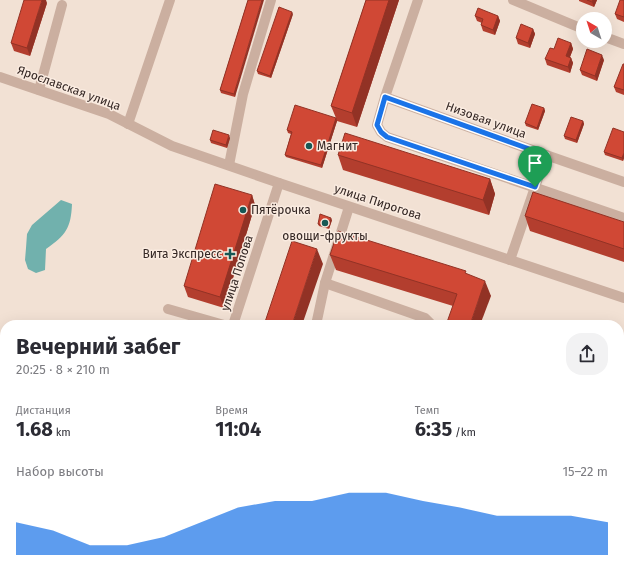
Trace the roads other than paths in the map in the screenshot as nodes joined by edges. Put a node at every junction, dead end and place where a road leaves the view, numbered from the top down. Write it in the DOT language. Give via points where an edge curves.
graph roads {
  1 [pos="170,0"];
  2 [pos="271,0"];
  3 [pos="418,0"];
  4 [pos="513,0"];
  5 [pos="62,5"];
  6 [pos="576,25"];
  7 [pos="612,40"];
  8 [pos="624,44"];
  9 [pos="0,77"];
  10 [pos="39,90"];
  11 [pos="385,97"];
  12 [pos="128,124"];
  13 [pos="546,155"];
  14 [pos="229,165"];
  15 [pos="624,182"];
  16 [pos="279,183"];
  17 [pos="535,187"];
  18 [pos="349,207"];
  19 [pos="624,218"];
  20 [pos="510,260"];
  21 [pos="325,283"];
  22 [pos="624,298"];
  23 [pos="168,309"];
  24 [pos="206,320"];
  25 [pos="235,320"];
  26 [pos="317,320"];
  27 [pos="426,320"];
  1 -- 12 [label="street"];
  2 -- 14 [label="street" via="243,94"];
  3 -- 11 [label="street"];
  4 -- 6 [label="street"];
  5 -- 10 [label="street"];
  7 -- 8 [label="street"];
  9 -- 10 [label="street, Ярославская улица"];
  10 -- 12 [label="street, Ярославская улица" via="100,111"];
  11 -- 13 [label="street, Низовая улица"];
  11 -- 17 [label="street" via="377,125 387,137"];
  12 -- 14 [label="street, улица Пирогова" via="172,146"];
  13 -- 15 [label="street, Низовая улица"];
  13 -- 17 [label="street"];
  14 -- 16 [label="street, улица Пирогова"];
  16 -- 18 [label="street, улица Пирогова"];
  16 -- 25 [label="street, улица Попова"];
  17 -- 19 [label="street"];
  17 -- 20 [label="street"];
  18 -- 20 [label="street, улица Пирогова"];
  18 -- 21 [label="street"];
  20 -- 22 [label="street, улица Пирогова"];
  21 -- 26 [label="street"];
  21 -- 27 [label="street"];
  23 -- 24 [label="street"];
}
